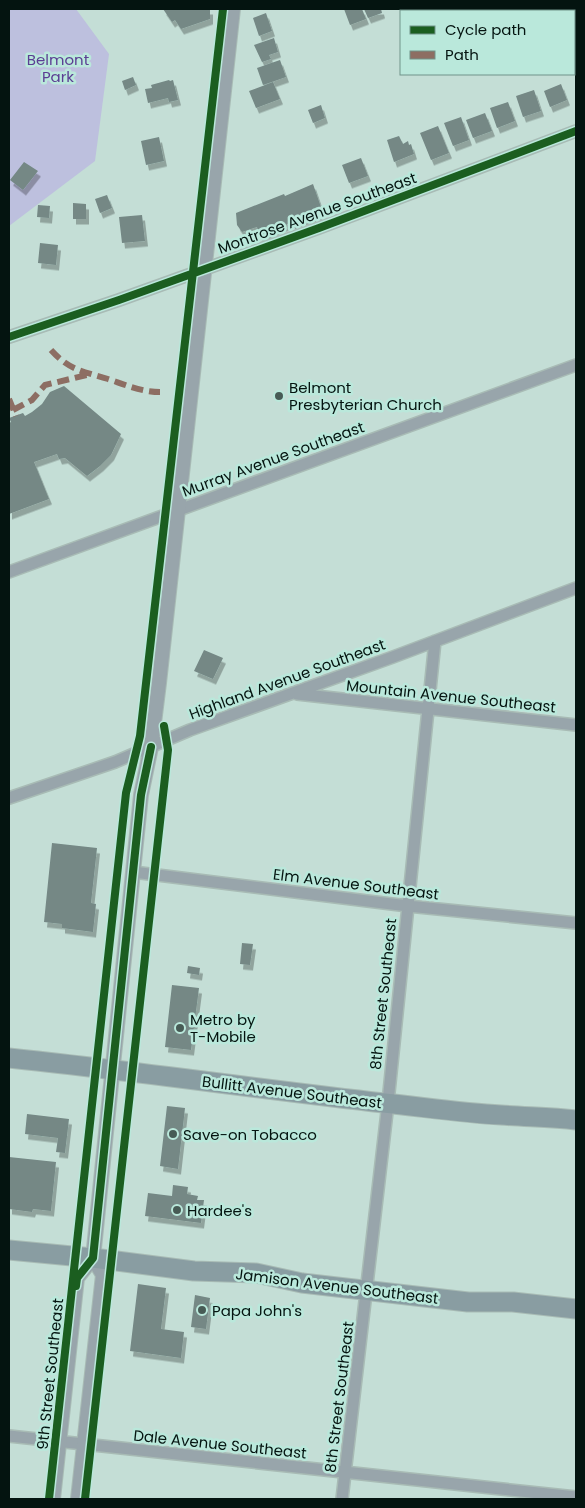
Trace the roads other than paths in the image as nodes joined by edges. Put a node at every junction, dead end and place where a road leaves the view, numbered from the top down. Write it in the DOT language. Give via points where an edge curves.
graph roads {
  1 [pos="234,9"];
  2 [pos="576,131"];
  3 [pos="204,268"];
  4 [pos="9,337"];
  5 [pos="576,365"];
  6 [pos="177,510"];
  7 [pos="9,572"];
  8 [pos="576,588"];
  9 [pos="435,641"];
  10 [pos="293,693"];
  11 [pos="428,709"];
  12 [pos="576,725"];
  13 [pos="151,747"];
  14 [pos="9,798"];
  15 [pos="133,872"];
  16 [pos="408,906"];
  17 [pos="576,923"];
  18 [pos="9,1058"];
  19 [pos="113,1070"];
  20 [pos="388,1104"];
  21 [pos="576,1120"];
  22 [pos="9,1250"];
  23 [pos="93,1258"];
  24 [pos="366,1290"];
  25 [pos="576,1309"];
  26 [pos="9,1436"];
  27 [pos="59,1441"];
  28 [pos="84,1444"];
  29 [pos="345,1472"];
  30 [pos="576,1498"];
  31 [pos="53,1499"];
  32 [pos="78,1499"];
  33 [pos="342,1499"];
  1 -- 3 [label="street"];
  2 -- 3 [label="street, Montrose Avenue Southeast" via="328,225"];
  3 -- 4 [label="street, Montrose Avenue Southeast"];
  3 -- 6 [label="street"];
  5 -- 6 [label="street, Murray Avenue Southeast"];
  6 -- 7 [label="street, Murray Avenue Southeast"];
  6 -- 13 [label="street"];
  8 -- 9 [label="street, Highland Avenue Southeast"];
  9 -- 10 [label="street, Highland Avenue Southeast"];
  9 -- 11 [label="street, 8th Street Southeast"];
  10 -- 11 [label="street, Mountain Avenue Southeast"];
  10 -- 13 [label="street, Highland Avenue Southeast"];
  11 -- 12 [label="street, Mountain Avenue Southeast"];
  11 -- 16 [label="street, 8th Street Southeast"];
  13 -- 14 [label="street, Highland Avenue Southeast"];
  13 -- 15 [label="street" via="141,795"];
  15 -- 16 [label="street, Elm Avenue Southeast"];
  15 -- 19 [label="street"];
  16 -- 17 [label="street, Elm Avenue Southeast"];
  16 -- 20 [label="street, 8th Street Southeast"];
  18 -- 19 [label="main road, Bullitt Avenue Southeast"];
  19 -- 20 [label="main road, Bullitt Avenue Southeast"];
  19 -- 23 [label="street"];
  20 -- 21 [label="main road, Bullitt Avenue Southeast"];
  20 -- 24 [label="street, 8th Street Southeast"];
  22 -- 23 [label="main road, Jamison Avenue Southeast"];
  23 -- 24 [label="main road, Jamison Avenue Southeast" via="194,1271 256,1273"];
  23 -- 27 [label="street, 9th Street Southeast" via="77,1278"];
  23 -- 28 [label="street" via="103,1275"];
  24 -- 25 [label="main road, Jamison Avenue Southeast" via="468,1302 514,1302"];
  24 -- 29 [label="street, 8th Street Southeast"];
  26 -- 27 [label="street, Dale Avenue Southeast"];
  27 -- 28 [label="street, Dale Avenue Southeast"];
  27 -- 31 [label="street, 9th Street Southeast"];
  28 -- 29 [label="street, Dale Avenue Southeast"];
  28 -- 32 [label="street"];
  29 -- 30 [label="street, Dale Avenue Southeast"];
  29 -- 33 [label="street, 8th Street Southeast"];
}
